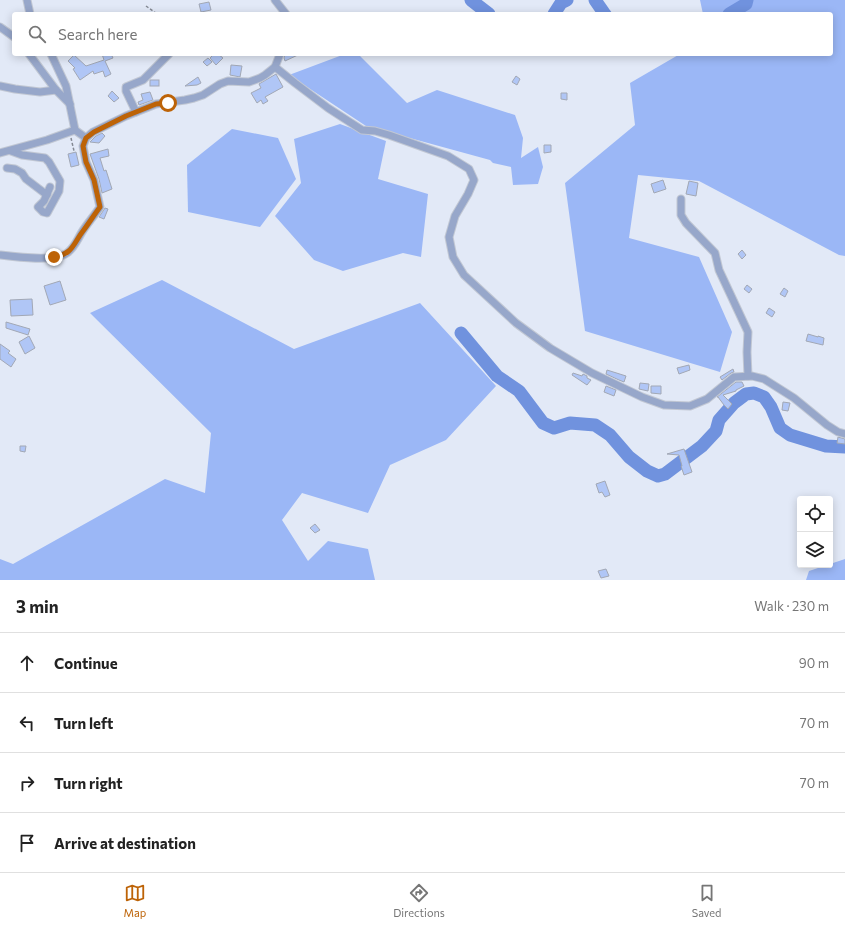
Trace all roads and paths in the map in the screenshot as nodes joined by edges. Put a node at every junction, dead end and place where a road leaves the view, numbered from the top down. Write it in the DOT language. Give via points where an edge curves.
graph roads {
  1 [pos="27,0"];
  2 [pos="275,0"];
  3 [pos="146,6"];
  4 [pos="30,12"];
  5 [pos="154,12"];
  6 [pos="284,12"];
  7 [pos="0,27"];
  8 [pos="12,36"];
  9 [pos="30,56"];
  10 [pos="52,56"];
  11 [pos="167,56"];
  12 [pos="279,56"];
  13 [pos="275,67"];
  14 [pos="0,86"];
  15 [pos="56,90"];
  16 [pos="70,104"];
  17 [pos="136,112"];
  18 [pos="72,131"];
  19 [pos="86,138"];
  20 [pos="10,150"];
  21 [pos="74,151"];
  22 [pos="0,153"];
  23 [pos="7,168"];
  24 [pos="50,187"];
  25 [pos="47,195"];
  26 [pos="681,199"];
  27 [pos="0,256"];
  28 [pos="748,376"];
  29 [pos="845,434"];
  1 -- 4 [label="street"];
  2 -- 6 [label="street"];
  3 -- 5 [label="path"];
  7 -- 8 [label="street"];
  9 -- 15 [label="street"];
  10 -- 16 [label="street" via="66,86"];
  11 -- 17 [label="street" via="143,80 126,87"];
  12 -- 13 [label="street"];
  13 -- 17 [label="street" via="266,75 249,82 228,81 204,95 156,104"];
  13 -- 28 [label="street" via="328,108 362,130 389,135 448,156 469,169 474,180 455,216 449,237 452,257 464,275 516,323 550,348 592,374 664,405 690,406 707,399 734,377"];
  14 -- 15 [label="street" via="40,92"];
  15 -- 16 [label="street"];
  16 -- 18 [label="street"];
  17 -- 19 [label="street"];
  18 -- 19 [label="street"];
  18 -- 20 [label="street"];
  18 -- 21 [label="path"];
  19 -- 27 [label="street" via="83,146 86,162 94,180 100,207 75,246 67,253 54,257"];
  20 -- 22 [label="street"];
  20 -- 25 [label="street" via="22,155 45,158 49,162 60,181 59,191 47,213 38,207"];
  23 -- 25 [label="street" via="22,173"];
  24 -- 25 [label="street"];
  26 -- 28 [label="street" via="681,215 714,253 719,270 748,332"];
  28 -- 29 [label="street" via="764,378 827,425"];
}
